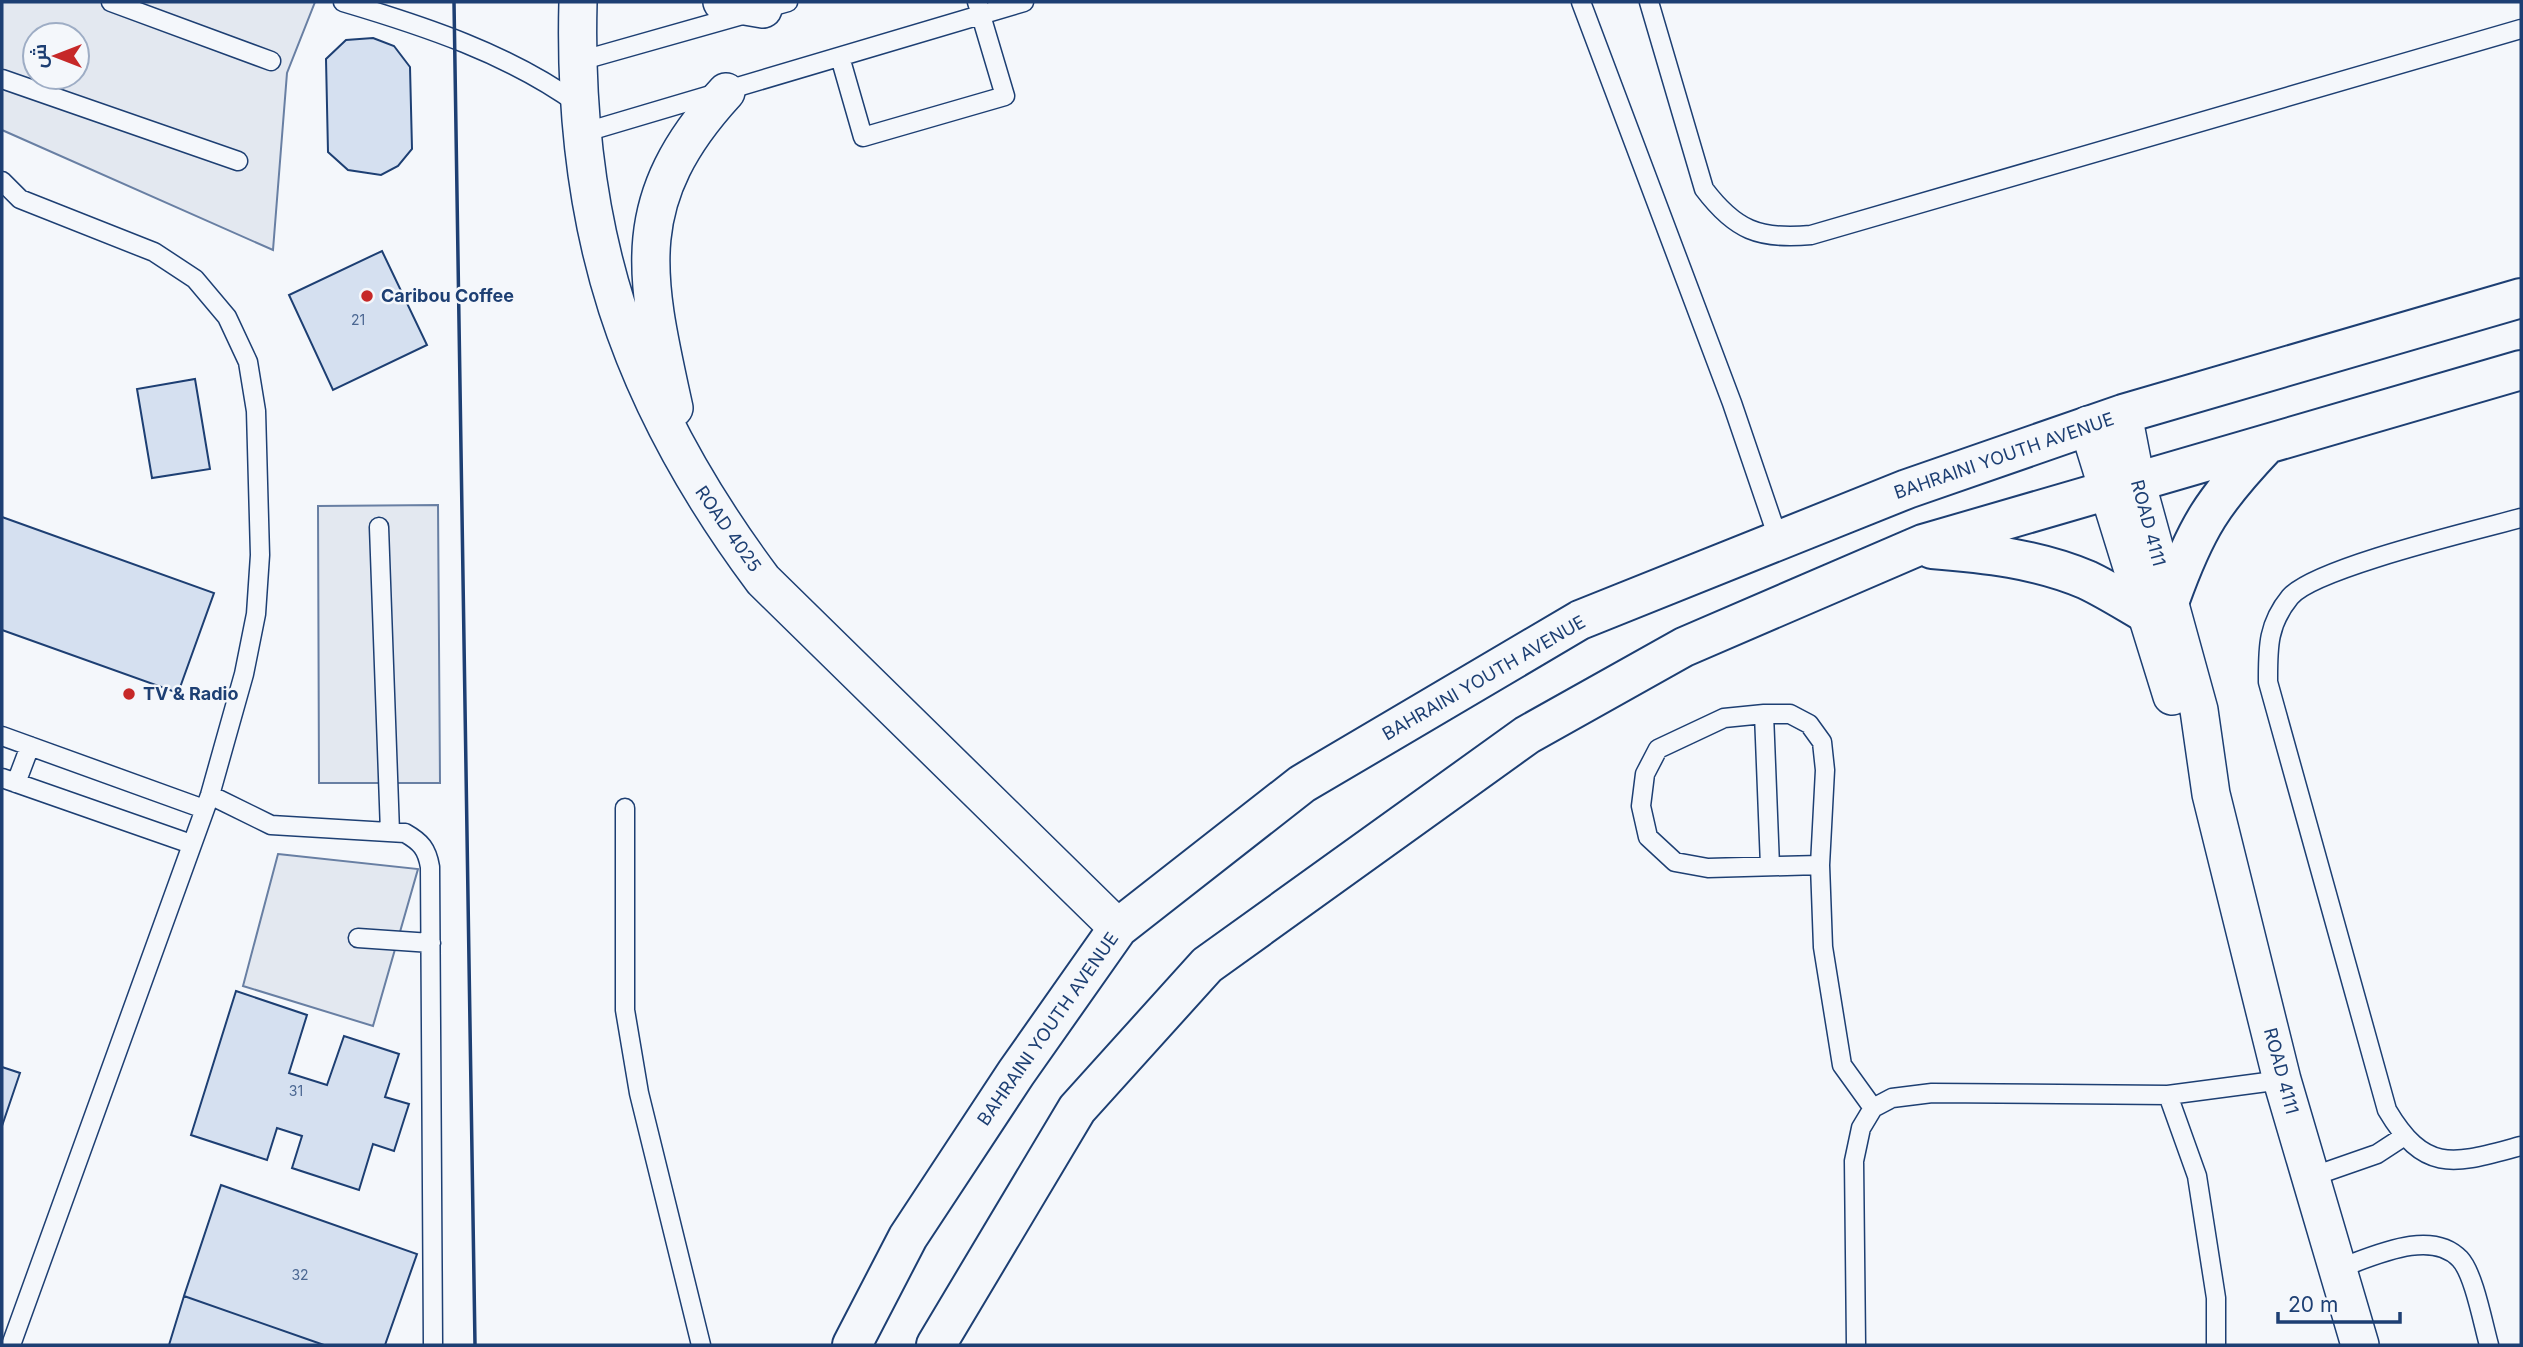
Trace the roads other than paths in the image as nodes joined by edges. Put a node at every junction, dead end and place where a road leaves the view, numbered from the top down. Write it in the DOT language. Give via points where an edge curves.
graph roads {
  1 [pos="111,2"];
  2 [pos="343,2"];
  3 [pos="578,2"];
  4 [pos="722,2"];
  5 [pos="1024,2"];
  6 [pos="1581,2"];
  7 [pos="1649,2"];
  8 [pos="775,5"];
  9 [pos="979,8"];
  10 [pos="2521,29"];
  11 [pos="840,57"];
  12 [pos="271,61"];
  13 [pos="576,62"];
  14 [pos="2,79"];
  15 [pos="726,92"];
  16 [pos="579,119"];
  17 [pos="238,161"];
  18 [pos="2,181"];
  19 [pos="11,200"];
  20 [pos="2521,298"];
  21 [pos="2521,370"];
  22 [pos="2106,420"];
  23 [pos="2266,445"];
  24 [pos="686,467"];
  25 [pos="2122,485"];
  26 [pos="2521,518"];
  27 [pos="379,527"];
  28 [pos="1779,541"];
  29 [pos="1913,548"];
  30 [pos="2157,606"];
  31 [pos="1764,714"];
  32 [pos="2,736"];
  33 [pos="30,746"];
  34 [pos="9,780"];
  35 [pos="207,802"];
  36 [pos="625,808"];
  37 [pos="390,832"];
  38 [pos="191,844"];
  39 [pos="1820,865"];
  40 [pos="1770,866"];
  41 [pos="1118,928"];
  42 [pos="358,938"];
  43 [pos="431,943"];
  44 [pos="2282,1080"];
  45 [pos="2168,1094"];
  46 [pos="1873,1108"];
  47 [pos="2403,1137"];
  48 [pos="2521,1146"];
  49 [pos="2311,1178"];
  50 [pos="2337,1269"];
  51 [pos="942,1340"];
  52 [pos="11,1345"];
  53 [pos="433,1345"];
  54 [pos="701,1345"];
  55 [pos="852,1345"];
  56 [pos="1856,1345"];
  57 [pos="2216,1345"];
  58 [pos="2360,1345"];
  59 [pos="2489,1345"];
  1 -- 12 [label="lane"];
  2 -- 16 [label="lane" via="415,24 553,86"];
  3 -- 13 [label="street, ROAD 4025"];
  4 -- 8 [label="street"];
  5 -- 9 [label="lane"];
  6 -- 28 [label="lane"];
  7 -- 10 [label="lane" via="1704,189 1723,214 1750,231 1779,238 1811,235"];
  8 -- 13 [label="lane"];
  9 -- 11 [label="lane"];
  9 -- 11 [label="lane" via="1005,96 863,137"];
  11 -- 15 [label="lane"];
  13 -- 16 [label="street, ROAD 4025"];
  14 -- 17 [label="lane"];
  15 -- 16 [label="lane"];
  15 -- 24 [label="street" via="678,154 653,228 652,307"];
  16 -- 24 [label="street, ROAD 4025" via="593,221 615,306 646,389"];
  18 -- 19 [label="lane"];
  19 -- 35 [label="lane" via="154,252 195,279 227,317 248,362 256,411 260,555 256,614 244,674"];
  20 -- 22 [label="street, BAHRAINI YOUTH AVENUE"];
  21 -- 23 [label="street"];
  22 -- 25 [label="street, ROAD 4111"];
  22 -- 28 [label="street, BAHRAINI YOUTH AVENUE" via="1907,489"];
  23 -- 25 [label="street"];
  23 -- 30 [label="street" via="2218,497"];
  24 -- 41 [label="street, ROAD 4025" via="763,580"];
  25 -- 29 [label="street"];
  25 -- 30 [label="street, ROAD 4111"];
  26 -- 47 [label="lane" via="2330,572 2291,596 2268,636 2268,682 2386,1110"];
  27 -- 37 [label="lane"];
  28 -- 41 [label="street, BAHRAINI YOUTH AVENUE" via="1557,634 1302,784"];
  29 -- 30 [label="street" via="1992,554 2047,567"];
  29 -- 51 [label="street" via="1684,647 1527,735 1207,965 1077,1109"];
  30 -- 44 [label="street, ROAD 4111" via="2199,710 2211,794"];
  31 -- 39 [label="lane" via="1790,714 1809,724 1822,743"];
  31 -- 40 [label="lane"];
  31 -- 40 [label="lane" via="1724,718 1658,749 1645,774 1641,806 1648,837 1675,862 1709,868"];
  32 -- 33 [label="lane"];
  33 -- 34 [label="lane"];
  33 -- 35 [label="lane"];
  34 -- 38 [label="lane"];
  35 -- 37 [label="lane" via="271,825"];
  35 -- 38 [label="lane"];
  36 -- 54 [label="lane" via="625,1010 639,1093"];
  37 -- 43 [label="lane" via="411,837 427,852"];
  38 -- 52 [label="lane"];
  39 -- 40 [label="lane"];
  39 -- 46 [label="lane" via="1823,947 1842,1065"];
  41 -- 55 [label="street, BAHRAINI YOUTH AVENUE" via="908,1237"];
  42 -- 43 [label="lane"];
  43 -- 53 [label="lane"];
  44 -- 45 [label="lane"];
  44 -- 49 [label="street, ROAD 4111"];
  45 -- 46 [label="lane" via="1932,1093 1892,1098"];
  45 -- 57 [label="lane" via="2197,1176 2216,1298"];
  46 -- 56 [label="lane" via="1861,1128 1854,1161"];
  47 -- 48 [label="lane" via="2430,1156 2462,1161"];
  47 -- 49 [label="lane" via="2377,1154"];
  49 -- 50 [label="street, ROAD 4111"];
  50 -- 58 [label="street, ROAD 4111"];
  50 -- 59 [label="lane" via="2421,1245 2442,1246 2461,1259"];
}
